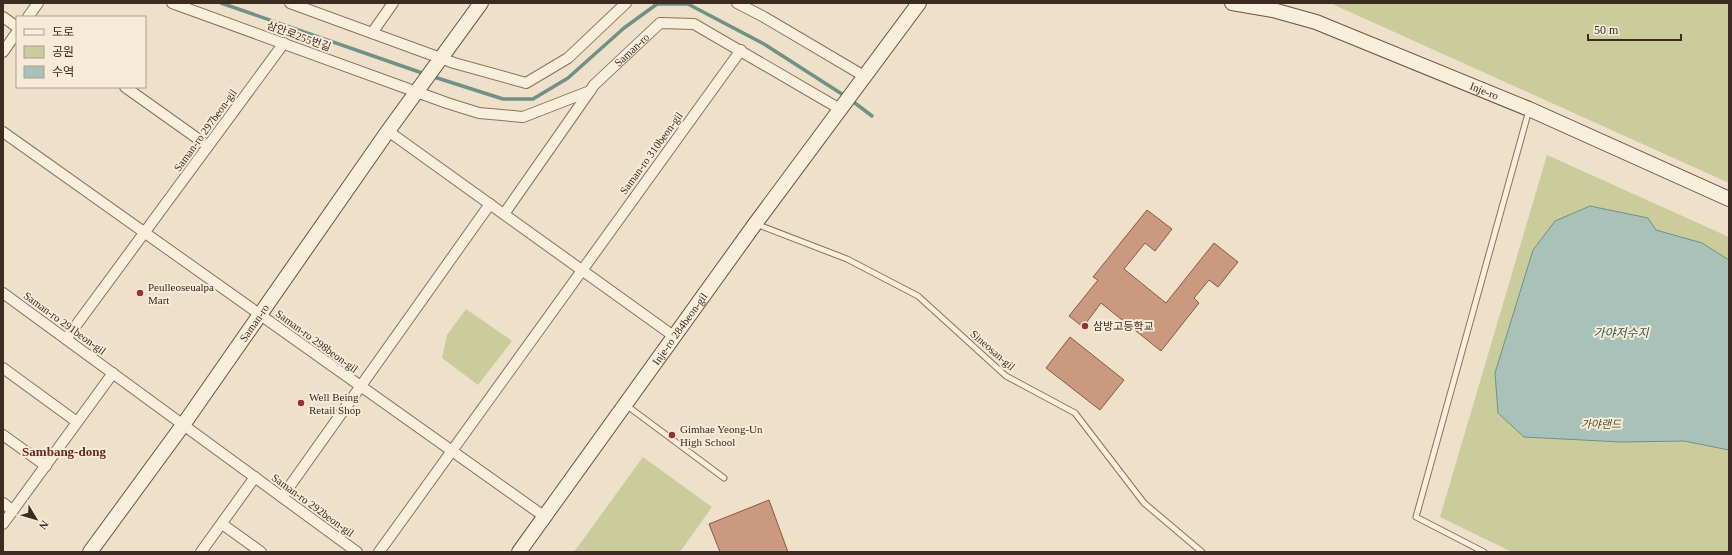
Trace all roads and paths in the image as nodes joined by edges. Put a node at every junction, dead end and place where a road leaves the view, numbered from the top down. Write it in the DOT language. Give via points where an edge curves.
graph roads {
  1 [pos="38,3"];
  2 [pos="172,3"];
  3 [pos="290,3"];
  4 [pos="393,3"];
  5 [pos="481,3"];
  6 [pos="626,3"];
  7 [pos="736,3"];
  8 [pos="918,3"];
  9 [pos="1232,3"];
  10 [pos="310,6"];
  11 [pos="29,16"];
  12 [pos="3,17"];
  13 [pos="16,26"];
  14 [pos="16,33"];
  15 [pos="372,33"];
  16 [pos="284,43"];
  17 [pos="741,50"];
  18 [pos="3,52"];
  19 [pos="438,60"];
  20 [pos="860,81"];
  21 [pos="126,88"];
  22 [pos="418,89"];
  23 [pos="590,91"];
  24 [pos="841,107"];
  25 [pos="1529,109"];
  26 [pos="388,131"];
  27 [pos="3,132"];
  28 [pos="208,146"];
  29 [pos="1729,198"];
  30 [pos="490,204"];
  31 [pos="504,214"];
  32 [pos="755,224"];
  33 [pos="145,232"];
  34 [pos="581,270"];
  35 [pos="3,293"];
  36 [pos="260,314"];
  37 [pos="675,337"];
  38 [pos="66,339"];
  39 [pos="3,368"];
  40 [pos="113,373"];
  41 [pos="360,387"];
  42 [pos="625,405"];
  43 [pos="77,422"];
  44 [pos="183,424"];
  45 [pos="3,435"];
  46 [pos="452,452"];
  47 [pos="46,466"];
  48 [pos="255,477"];
  49 [pos="724,478"];
  50 [pos="282,497"];
  51 [pos="3,503"];
  52 [pos="13,511"];
  53 [pos="544,517"];
  54 [pos="3,524"];
  55 [pos="222,524"];
  56 [pos="90,552"];
  57 [pos="201,552"];
  58 [pos="261,552"];
  59 [pos="357,552"];
  60 [pos="379,552"];
  61 [pos="519,552"];
  62 [pos="1202,552"];
  63 [pos="1484,552"];
  1 -- 11 [label="street"];
  2 -- 16 [label="street, 삼안로255번길"];
  3 -- 10 [label="street"];
  4 -- 15 [label="street"];
  5 -- 19 [label="main road"];
  6 -- 19 [label="street" via="568,58 526,83"];
  7 -- 20 [label="street" via="764,17"];
  8 -- 20 [label="main road"];
  9 -- 25 [label="main road, Inje-ro" via="1273,10 1316,22"];
  10 -- 15 [label="street"];
  12 -- 13 [label="street"];
  14 -- 18 [label="street"];
  15 -- 19 [label="street"];
  16 -- 22 [label="street, 삼안로255번길"];
  16 -- 28 [label="street, Saman-ro 297beon-gil"];
  17 -- 23 [label="street, Saman-ro" via="694,24 660,23"];
  17 -- 24 [label="street, Saman-ro"];
  17 -- 34 [label="street, Saman-ro 310beon-gil"];
  19 -- 22 [label="main road"];
  20 -- 24 [label="main road, Inje-ro 284beon-gil"];
  21 -- 28 [label="street"];
  22 -- 23 [label="street, Saman-ro" via="479,112 523,117"];
  22 -- 26 [label="main road, Saman-ro"];
  23 -- 31 [label="street"];
  24 -- 32 [label="main road, Inje-ro 284beon-gil"];
  25 -- 29 [label="main road, Inje-ro"];
  25 -- 63 [label="lane" via="1416,518"];
  26 -- 30 [label="street"];
  26 -- 36 [label="main road, Saman-ro"];
  27 -- 33 [label="street"];
  28 -- 33 [label="street, Saman-ro 297beon-gil"];
  30 -- 31 [label="street"];
  30 -- 41 [label="street"];
  31 -- 34 [label="street"];
  32 -- 37 [label="main road, Inje-ro 284beon-gil"];
  32 -- 62 [label="lane, Sineosan-gil" via="847,259 918,296 1006,376 1075,413 1144,503"];
  33 -- 36 [label="street"];
  33 -- 38 [label="street, Saman-ro 297beon-gil"];
  34 -- 37 [label="street"];
  34 -- 46 [label="street, Saman-ro 310beon-gil"];
  35 -- 38 [label="street, Saman-ro 291beon-gil"];
  36 -- 41 [label="street, Saman-ro 298beon-gil"];
  36 -- 44 [label="main road, Saman-ro"];
  37 -- 42 [label="main road, Inje-ro 284beon-gil"];
  38 -- 40 [label="street, Saman-ro 291beon-gil"];
  39 -- 43 [label="street"];
  40 -- 43 [label="street"];
  40 -- 44 [label="street, Saman-ro 291beon-gil"];
  41 -- 46 [label="street, Saman-ro 298beon-gil"];
  41 -- 50 [label="street, Saman-ro 298beon-gil"];
  42 -- 49 [label="lane"];
  42 -- 53 [label="main road, Inje-ro 284beon-gil"];
  43 -- 47 [label="street"];
  44 -- 48 [label="street, Saman-ro 292beon-gil"];
  44 -- 56 [label="main road, Saman-ro"];
  45 -- 47 [label="street"];
  46 -- 53 [label="street, Saman-ro 298beon-gil"];
  46 -- 60 [label="street"];
  47 -- 52 [label="street"];
  48 -- 50 [label="street, Saman-ro 292beon-gil"];
  48 -- 55 [label="street, Saman-ro 292beon-gil"];
  50 -- 59 [label="street, Saman-ro 292beon-gil"];
  51 -- 52 [label="street"];
  52 -- 54 [label="street"];
  53 -- 61 [label="main road, Inje-ro 284beon-gil"];
  55 -- 57 [label="street, Saman-ro 292beon-gil"];
  55 -- 58 [label="street"];
}
